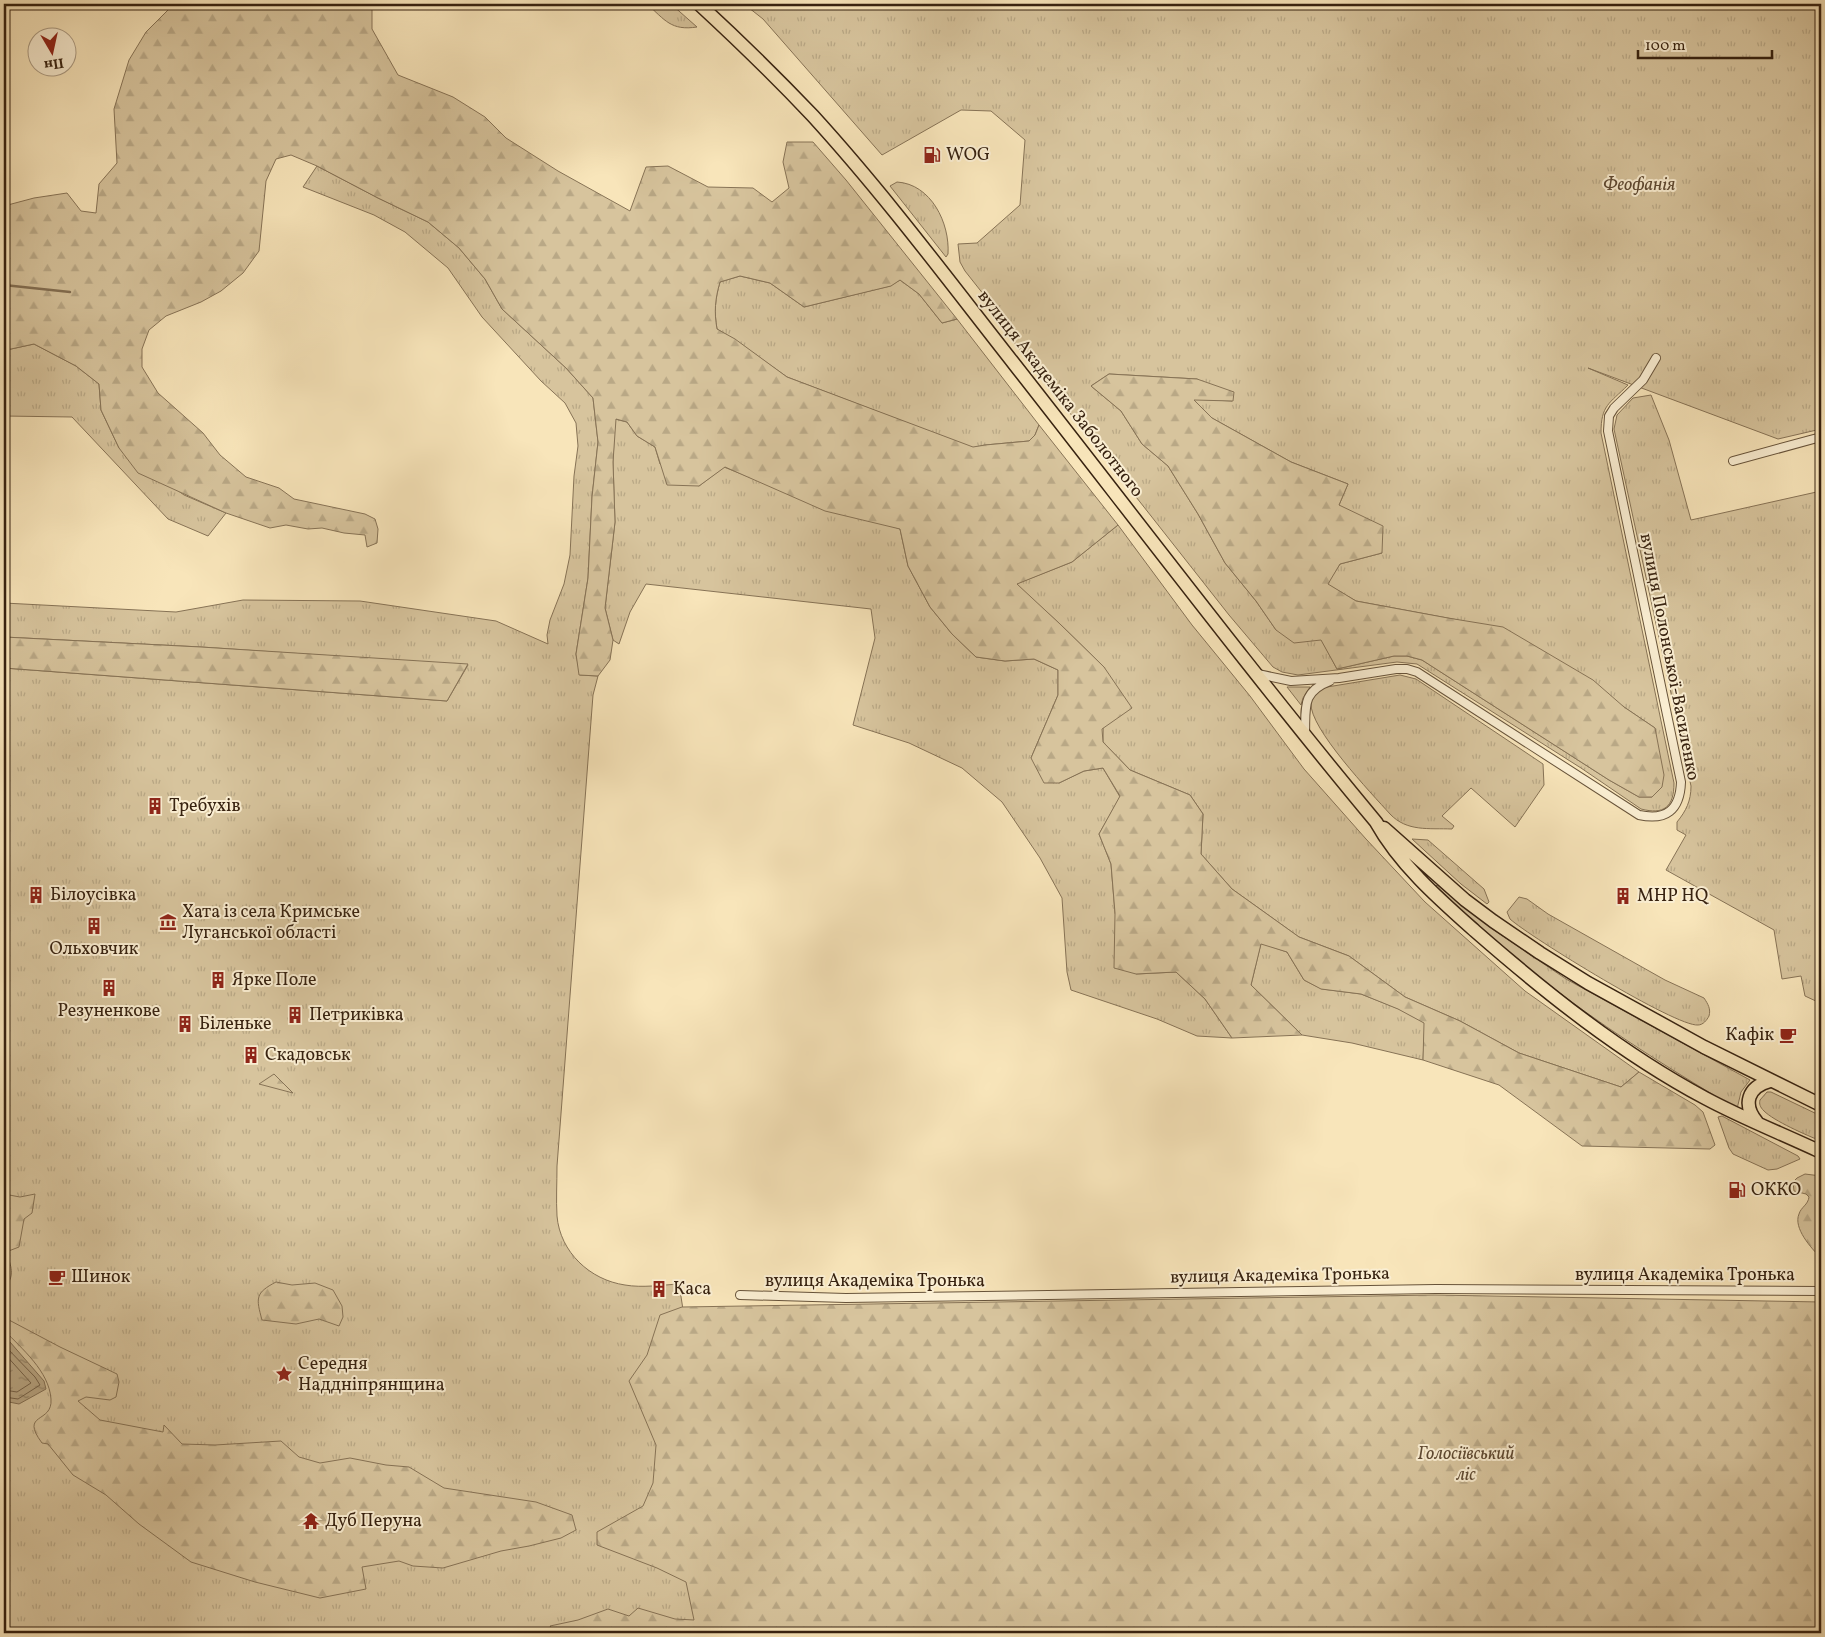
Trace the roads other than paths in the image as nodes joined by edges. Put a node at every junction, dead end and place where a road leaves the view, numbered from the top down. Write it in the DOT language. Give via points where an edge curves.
graph roads {
  1 [pos="699,4"];
  2 [pos="1656,358"];
  3 [pos="1821,437"];
  4 [pos="1733,461"];
  5 [pos="1256,674"];
  6 [pos="1339,678"];
  7 [pos="1305,737"];
  8 [pos="1376,822"];
  9 [pos="1770,1080"];
  10 [pos="1821,1105"];
  11 [pos="1757,1122"];
  12 [pos="1821,1152"];
  13 [pos="1821,1291"];
  14 [pos="740,1296"];
  1 -- 5 [label="highway, вулиця Академіка Заболотного" via="773,75 860,171"];
  2 -- 6 [label="street, вулиця Полонської-Василенко" via="1643,380 1614,408 1609,416 1608,431 1681,782 1681,795 1675,806 1654,818 1639,815 1418,672 1396,669"];
  3 -- 4 [label="street"];
  5 -- 6 [label="street, вулиця Полонської-Василенко" via="1291,681"];
  5 -- 7 [label="highway, вулиця Академіка Заболотного"];
  6 -- 7 [label="street, вулиця Полонської-Василенко" via="1318,685 1307,699"];
  7 -- 8 [label="highway, вулиця Академіка Заболотного"];
  8 -- 9 [label="highway, вулиця Академіка Заболотного" via="1465,900 1540,953 1588,983"];
  8 -- 11 [label="highway, вулиця Академіка Заболотного" via="1401,858 1427,886 1530,977 1628,1051 1705,1098"];
  9 -- 10 [label="highway, вулиця Академіка Заболотного"];
  9 -- 11 [label="highway" via="1761,1083 1749,1097 1748,1106"];
  11 -- 12 [label="highway, вулиця Академіка Заболотного"];
  13 -- 14 [label="street, вулиця Академіка Тронька" via="1436,1289 846,1298"];
}
